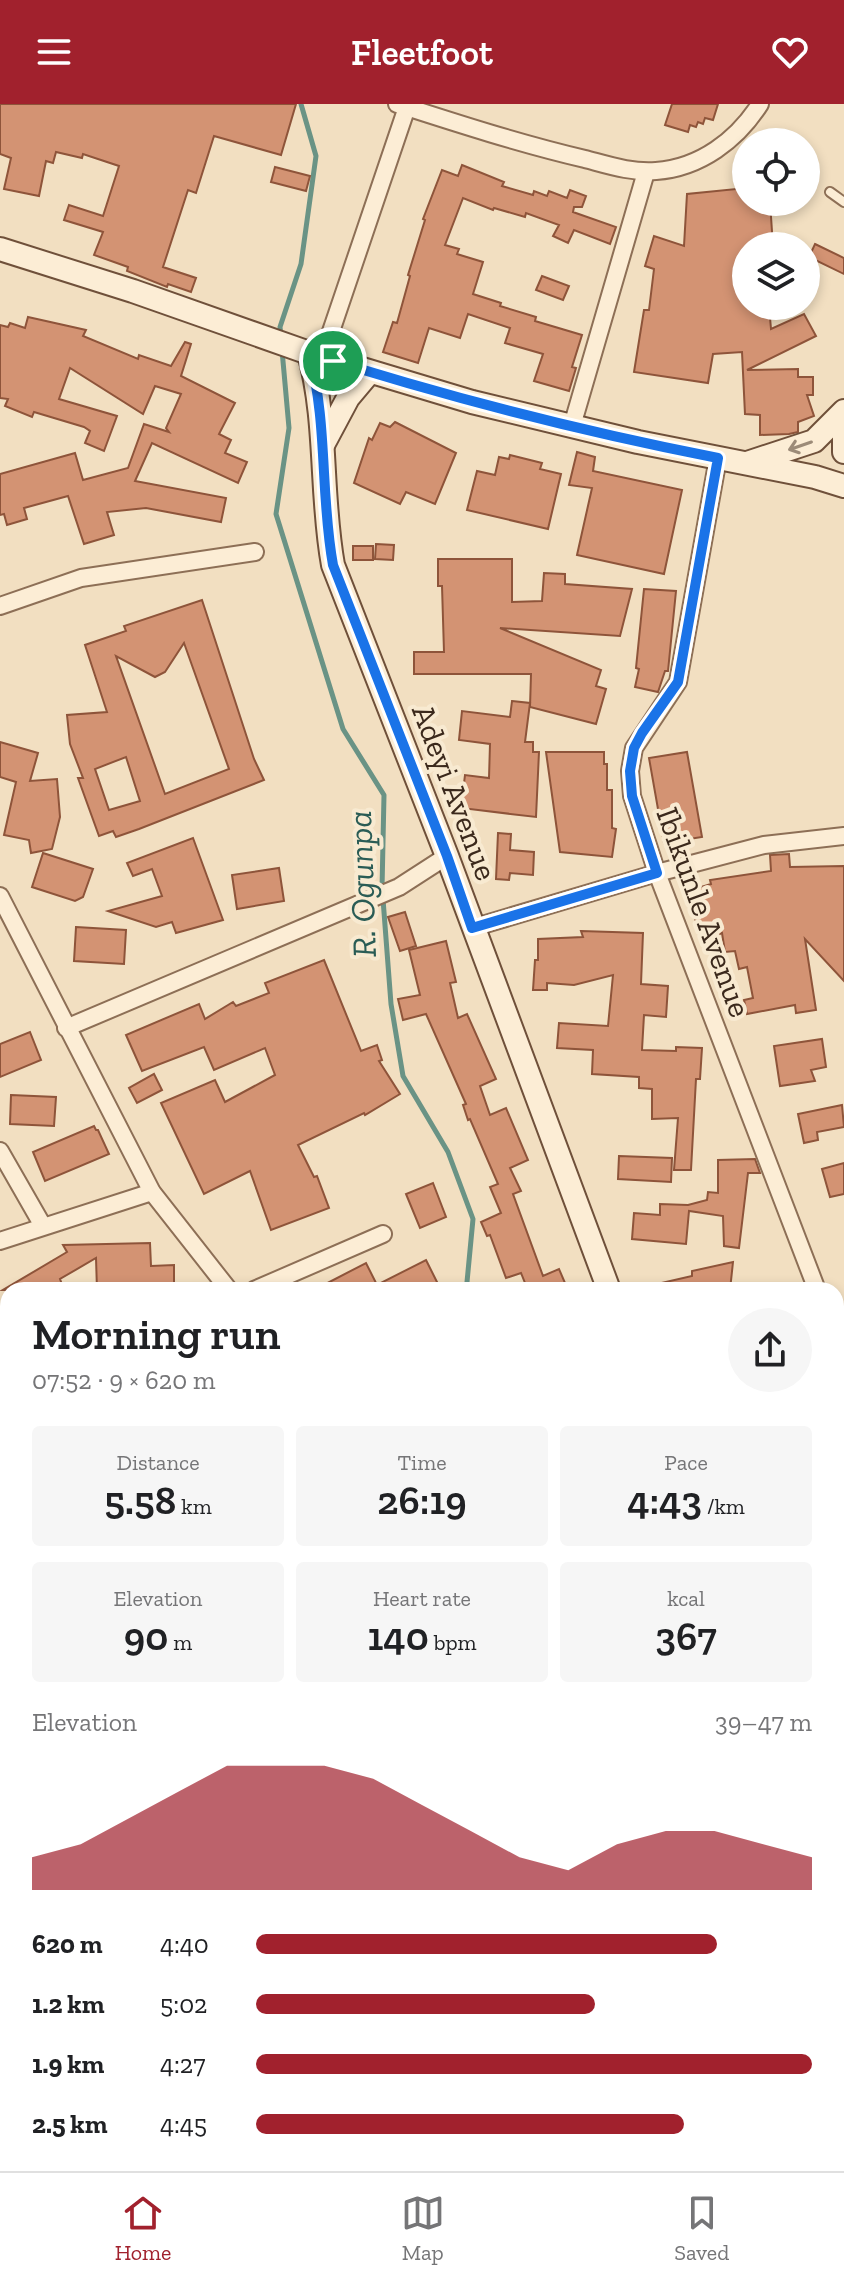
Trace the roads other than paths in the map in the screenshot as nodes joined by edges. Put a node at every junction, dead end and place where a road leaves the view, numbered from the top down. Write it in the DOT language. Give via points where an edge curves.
graph roads {
  1 [pos="760,104"];
  2 [pos="402,106"];
  3 [pos="646,172"];
  4 [pos="830,192"];
  5 [pos="844,202"];
  6 [pos="0,249"];
  7 [pos="316,356"];
  8 [pos="369,373"];
  9 [pos="844,411"];
  10 [pos="572,426"];
  11 [pos="844,436"];
  12 [pos="323,445"];
  13 [pos="844,452"];
  14 [pos="718,458"];
  15 [pos="746,464"];
  16 [pos="844,486"];
  17 [pos="255,552"];
  18 [pos="0,606"];
  19 [pos="844,836"];
  20 [pos="447,856"];
  21 [pos="657,873"];
  22 [pos="0,896"];
  23 [pos="472,928"];
  24 [pos="66,1028"];
  25 [pos="0,1151"];
  26 [pos="152,1192"];
  27 [pos="43,1226"];
  28 [pos="383,1234"];
  29 [pos="0,1241"];
  30 [pos="223,1282"];
  31 [pos="272,1282"];
  32 [pos="606,1282"];
  33 [pos="814,1282"];
  1 -- 3 [label="street" via="749,122 715,152 679,167"];
  2 -- 3 [label="street" via="535,147"];
  2 -- 7 [label="street"];
  3 -- 10 [label="street"];
  4 -- 5 [label="lane"];
  6 -- 7 [label="street"];
  7 -- 8 [label="street"];
  7 -- 12 [label="street, Adeyi Avenue"];
  8 -- 10 [label="street"];
  8 -- 12 [label="street" via="348,398"];
  9 -- 15 [label="street, one-way" via="814,441"];
  10 -- 14 [label="street"];
  11 -- 13 [label="street"];
  12 -- 20 [label="street, Adeyi Avenue" via="333,565"];
  14 -- 15 [label="street"];
  14 -- 21 [label="street, Ibikunle Avenue" via="678,682 642,733 630,771 632,796"];
  15 -- 16 [label="street"];
  17 -- 18 [label="street" via="81,578"];
  19 -- 21 [label="street" via="764,845"];
  20 -- 23 [label="street, Adeyi Avenue"];
  20 -- 24 [label="street" via="399,887"];
  21 -- 23 [label="street"];
  21 -- 33 [label="street, Ibikunle Avenue"];
  22 -- 24 [label="street"];
  23 -- 32 [label="street, Adeyi Avenue"];
  24 -- 26 [label="street"];
  25 -- 27 [label="street"];
  26 -- 27 [label="street"];
  26 -- 30 [label="street"];
  27 -- 29 [label="street"];
  28 -- 31 [label="street"];
}
